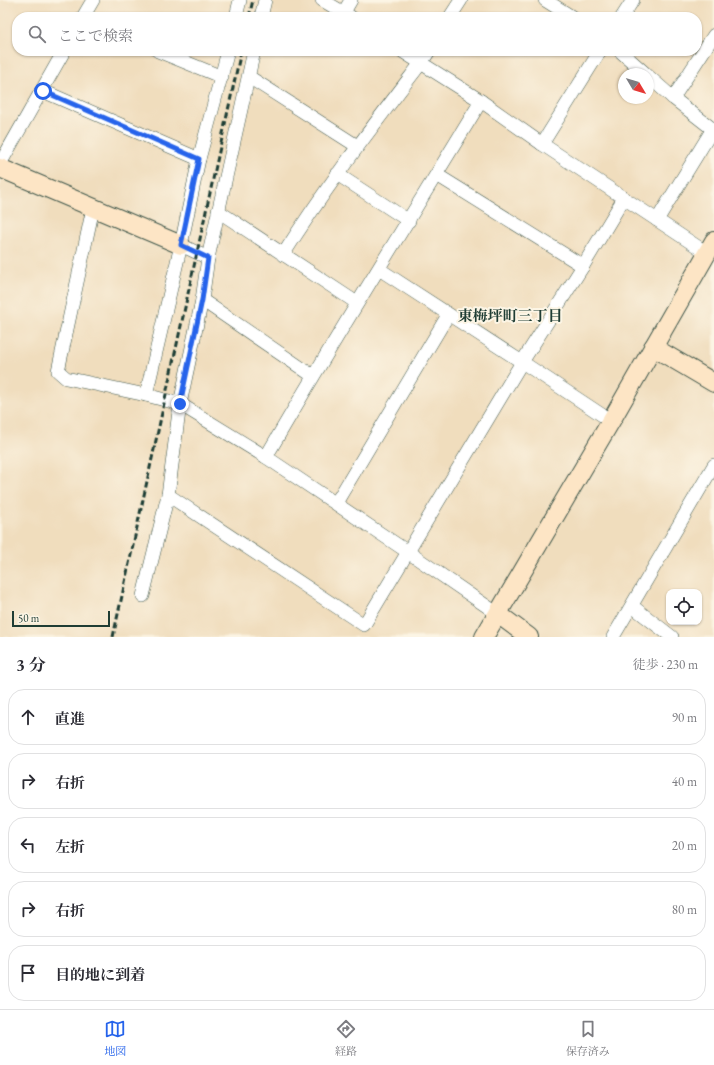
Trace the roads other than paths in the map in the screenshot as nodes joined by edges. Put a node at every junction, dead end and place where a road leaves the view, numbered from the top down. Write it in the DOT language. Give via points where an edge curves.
graph roads {
  1 [pos="93,0"];
  2 [pos="240,0"];
  3 [pos="265,0"];
  4 [pos="322,0"];
  5 [pos="352,0"];
  6 [pos="460,0"];
  7 [pos="545,0"];
  8 [pos="633,0"];
  9 [pos="86,12"];
  10 [pos="237,12"];
  11 [pos="262,12"];
  12 [pos="342,12"];
  13 [pos="348,12"];
  14 [pos="453,12"];
  15 [pos="564,12"];
  16 [pos="625,12"];
  17 [pos="714,35"];
  18 [pos="702,53"];
  19 [pos="61,56"];
  20 [pos="170,56"];
  21 [pos="227,56"];
  22 [pos="253,56"];
  23 [pos="410,56"];
  24 [pos="426,56"];
  25 [pos="597,56"];
  26 [pos="626,56"];
  27 [pos="700,56"];
  28 [pos="421,63"];
  29 [pos="639,68"];
  30 [pos="222,77"];
  31 [pos="249,77"];
  32 [pos="654,81"];
  33 [pos="43,91"];
  34 [pos="673,98"];
  35 [pos="481,102"];
  36 [pos="542,144"];
  37 [pos="357,146"];
  38 [pos="199,159"];
  39 [pos="0,164"];
  40 [pos="0,168"];
  41 [pos="337,174"];
  42 [pos="437,175"];
  43 [pos="624,198"];
  44 [pos="93,208"];
  45 [pos="218,211"];
  46 [pos="657,220"];
  47 [pos="409,221"];
  48 [pos="181,245"];
  49 [pos="710,247"];
  50 [pos="283,255"];
  51 [pos="208,258"];
  52 [pos="583,266"];
  53 [pos="379,269"];
  54 [pos="202,300"];
  55 [pos="357,303"];
  56 [pos="448,314"];
  57 [pos="653,347"];
  58 [pos="522,362"];
  59 [pos="313,376"];
  60 [pos="714,383"];
  61 [pos="146,395"];
  62 [pos="180,404"];
  63 [pos="611,421"];
  64 [pos="266,457"];
  65 [pos="714,465"];
  66 [pos="168,495"];
  67 [pos="336,503"];
  68 [pos="408,552"];
  69 [pos="143,596"];
  70 [pos="632,606"];
  71 [pos="498,614"];
  72 [pos="484,637"];
  73 [pos="529,637"];
  74 [pos="613,637"];
  75 [pos="672,637"];
  1 -- 9 [label="street"];
  2 -- 10 [label="street"];
  3 -- 11 [label="street"];
  4 -- 12 [label="street"];
  5 -- 13 [label="street"];
  6 -- 14 [label="street"];
  7 -- 15 [label="street"];
  8 -- 16 [label="street"];
  17 -- 18 [label="street"];
  19 -- 33 [label="street"];
  20 -- 30 [label="street"];
  21 -- 30 [label="street"];
  22 -- 31 [label="street"];
  23 -- 28 [label="street"];
  24 -- 28 [label="street"];
  25 -- 36 [label="street"];
  26 -- 29 [label="street"];
  27 -- 34 [label="street"];
  28 -- 35 [label="street"];
  28 -- 37 [label="street"];
  30 -- 38 [label="street"];
  31 -- 37 [label="street"];
  31 -- 45 [label="street"];
  32 -- 34 [label="street"];
  33 -- 38 [label="street"];
  33 -- 39 [label="street"];
  34 -- 46 [label="street" via="710,126 711,132"];
  35 -- 36 [label="street"];
  35 -- 42 [label="street"];
  36 -- 43 [label="street"];
  37 -- 41 [label="street"];
  38 -- 48 [label="street"];
  40 -- 44 [label="street"];
  41 -- 47 [label="street"];
  41 -- 50 [label="street"];
  42 -- 47 [label="street"];
  42 -- 52 [label="street"];
  43 -- 46 [label="street"];
  43 -- 52 [label="street"];
  44 -- 48 [label="street"];
  44 -- 61 [label="street" via="58,371 66,378"];
  45 -- 50 [label="street"];
  45 -- 51 [label="street"];
  46 -- 49 [label="street"];
  47 -- 53 [label="street"];
  48 -- 51 [label="street"];
  48 -- 61 [label="street"];
  49 -- 57 [label="street"];
  50 -- 55 [label="street"];
  51 -- 54 [label="street"];
  52 -- 58 [label="street"];
  53 -- 55 [label="street"];
  53 -- 56 [label="street"];
  54 -- 59 [label="street"];
  54 -- 62 [label="street"];
  55 -- 59 [label="street"];
  56 -- 58 [label="street"];
  56 -- 67 [label="street"];
  57 -- 60 [label="street"];
  57 -- 63 [label="street"];
  58 -- 63 [label="street"];
  58 -- 68 [label="street"];
  59 -- 64 [label="street"];
  61 -- 62 [label="street"];
  62 -- 64 [label="street"];
  62 -- 66 [label="street"];
  63 -- 71 [label="street"];
  64 -- 67 [label="street"];
  65 -- 70 [label="street"];
  66 -- 68 [label="street" via="364,625"];
  66 -- 69 [label="street"];
  67 -- 68 [label="street"];
  68 -- 71 [label="street"];
  70 -- 74 [label="street"];
  70 -- 75 [label="street"];
  71 -- 72 [label="street"];
  71 -- 73 [label="street"];
}
